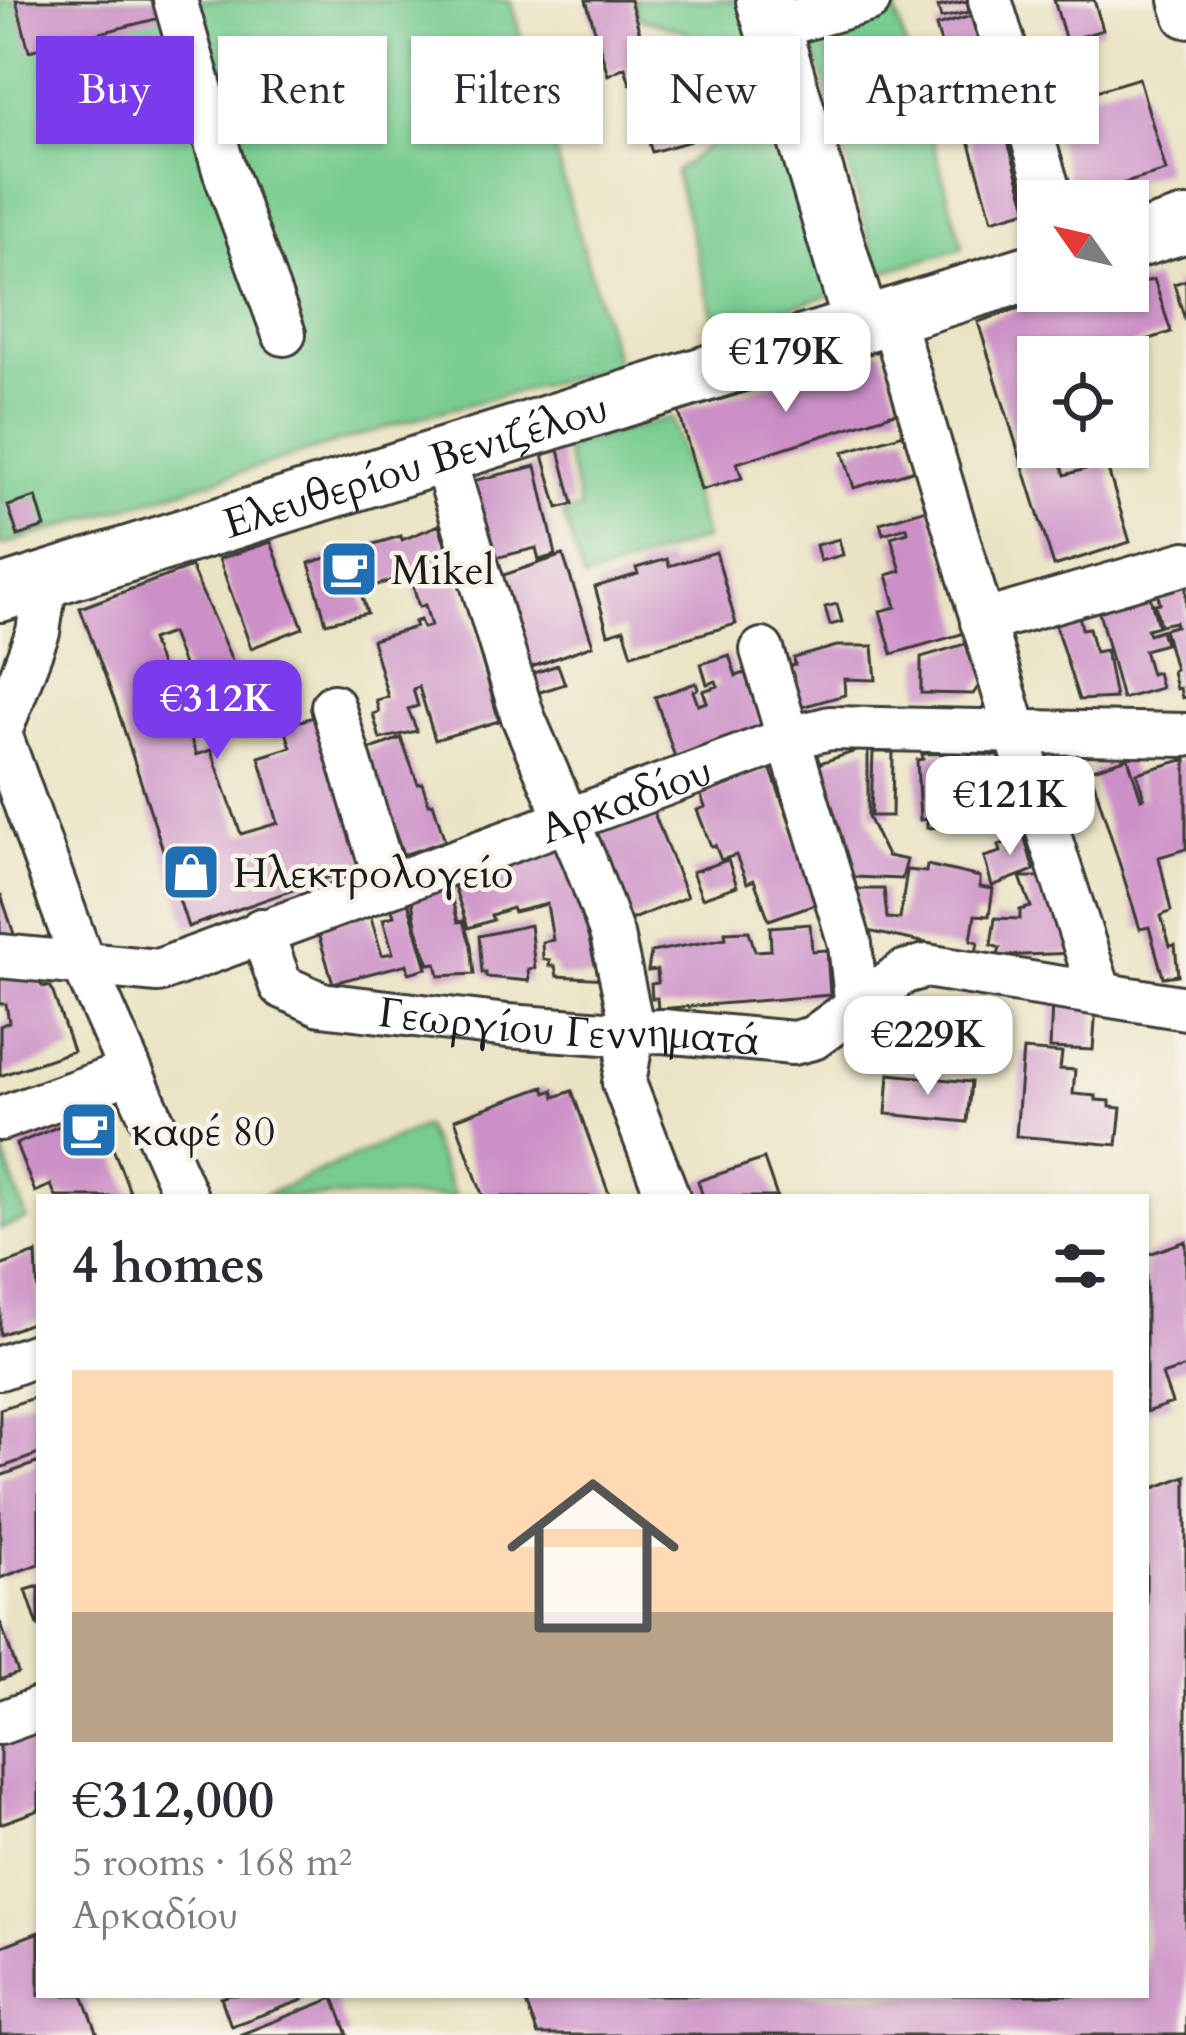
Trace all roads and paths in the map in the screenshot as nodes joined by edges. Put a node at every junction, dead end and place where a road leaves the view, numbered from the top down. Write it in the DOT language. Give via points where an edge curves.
graph roads {
  1 [pos="175,0"];
  2 [pos="868,0"];
  3 [pos="990,0"];
  4 [pos="1181,0"];
  5 [pos="768,14"];
  6 [pos="1186,16"];
  7 [pos="1046,180"];
  8 [pos="1186,225"];
  9 [pos="1149,236"];
  10 [pos="1017,276"];
  11 [pos="876,319"];
  12 [pos="284,334"];
  13 [pos="443,455"];
  14 [pos="1186,562"];
  15 [pos="23,587"];
  16 [pos="982,622"];
  17 [pos="762,650"];
  18 [pos="333,706"];
  19 [pos="1015,729"];
  20 [pos="0,733"];
  21 [pos="1186,735"];
  22 [pos="790,738"];
  23 [pos="568,821"];
  24 [pos="19,846"];
  25 [pos="386,885"];
  26 [pos="261,930"];
  27 [pos="850,944"];
  28 [pos="0,956"];
  29 [pos="82,961"];
  30 [pos="914,968"];
  31 [pos="1100,993"];
  32 [pos="857,1008"];
  33 [pos="1186,1008"];
  34 [pos="632,1031"];
  35 [pos="130,1072"];
  36 [pos="0,1119"];
  37 [pos="185,1194"];
  38 [pos="667,1194"];
  39 [pos="36,1355"];
  40 [pos="0,1368"];
  41 [pos="36,1709"];
  42 [pos="0,1723"];
  1 -- 12 [label="street" via="224,170"];
  2 -- 5 [label="street"];
  3 -- 7 [label="street"];
  4 -- 6 [label="street"];
  5 -- 11 [label="main road"];
  8 -- 9 [label="main road"];
  10 -- 11 [label="main road, Ελευθερίου Βενιζέλου"];
  11 -- 13 [label="main road, Ελευθερίου Βενιζέλου"];
  11 -- 16 [label="street"];
  13 -- 15 [label="main road, Ελευθερίου Βενιζέλου"];
  13 -- 23 [label="street" via="523,717"];
  14 -- 16 [label="street"];
  15 -- 20 [label="street" via="38,632"];
  16 -- 19 [label="street"];
  17 -- 22 [label="street"];
  18 -- 25 [label="street"];
  19 -- 21 [label="street, Αρκαδίου"];
  19 -- 22 [label="street, Αρκαδίου" via="848,726"];
  19 -- 31 [label="street"];
  20 -- 24 [label="street"];
  22 -- 23 [label="street, Αρκαδίου"];
  22 -- 27 [label="street"];
  23 -- 25 [label="street, Αρκαδίου"];
  23 -- 34 [label="street" via="612,935"];
  24 -- 29 [label="street"];
  25 -- 26 [label="street, Αρκαδίου"];
  26 -- 29 [label="street, Αρκαδίου" via="158,971"];
  26 -- 34 [label="street, Γεωργίου Γεννηματά" via="281,986 321,1004"];
  27 -- 30 [label="street"];
  27 -- 32 [label="street"];
  28 -- 29 [label="street, Αρκαδίου"];
  29 -- 35 [label="street"];
  30 -- 31 [label="street"];
  30 -- 32 [label="street, Γεωργίου Γεννηματά"];
  31 -- 33 [label="street"];
  32 -- 34 [label="street, Γεωργίου Γεννηματά" via="793,1043"];
  34 -- 38 [label="street" via="624,1083"];
  35 -- 36 [label="street"];
  35 -- 37 [label="street"];
  39 -- 40 [label="street"];
  41 -- 42 [label="street"];
}
